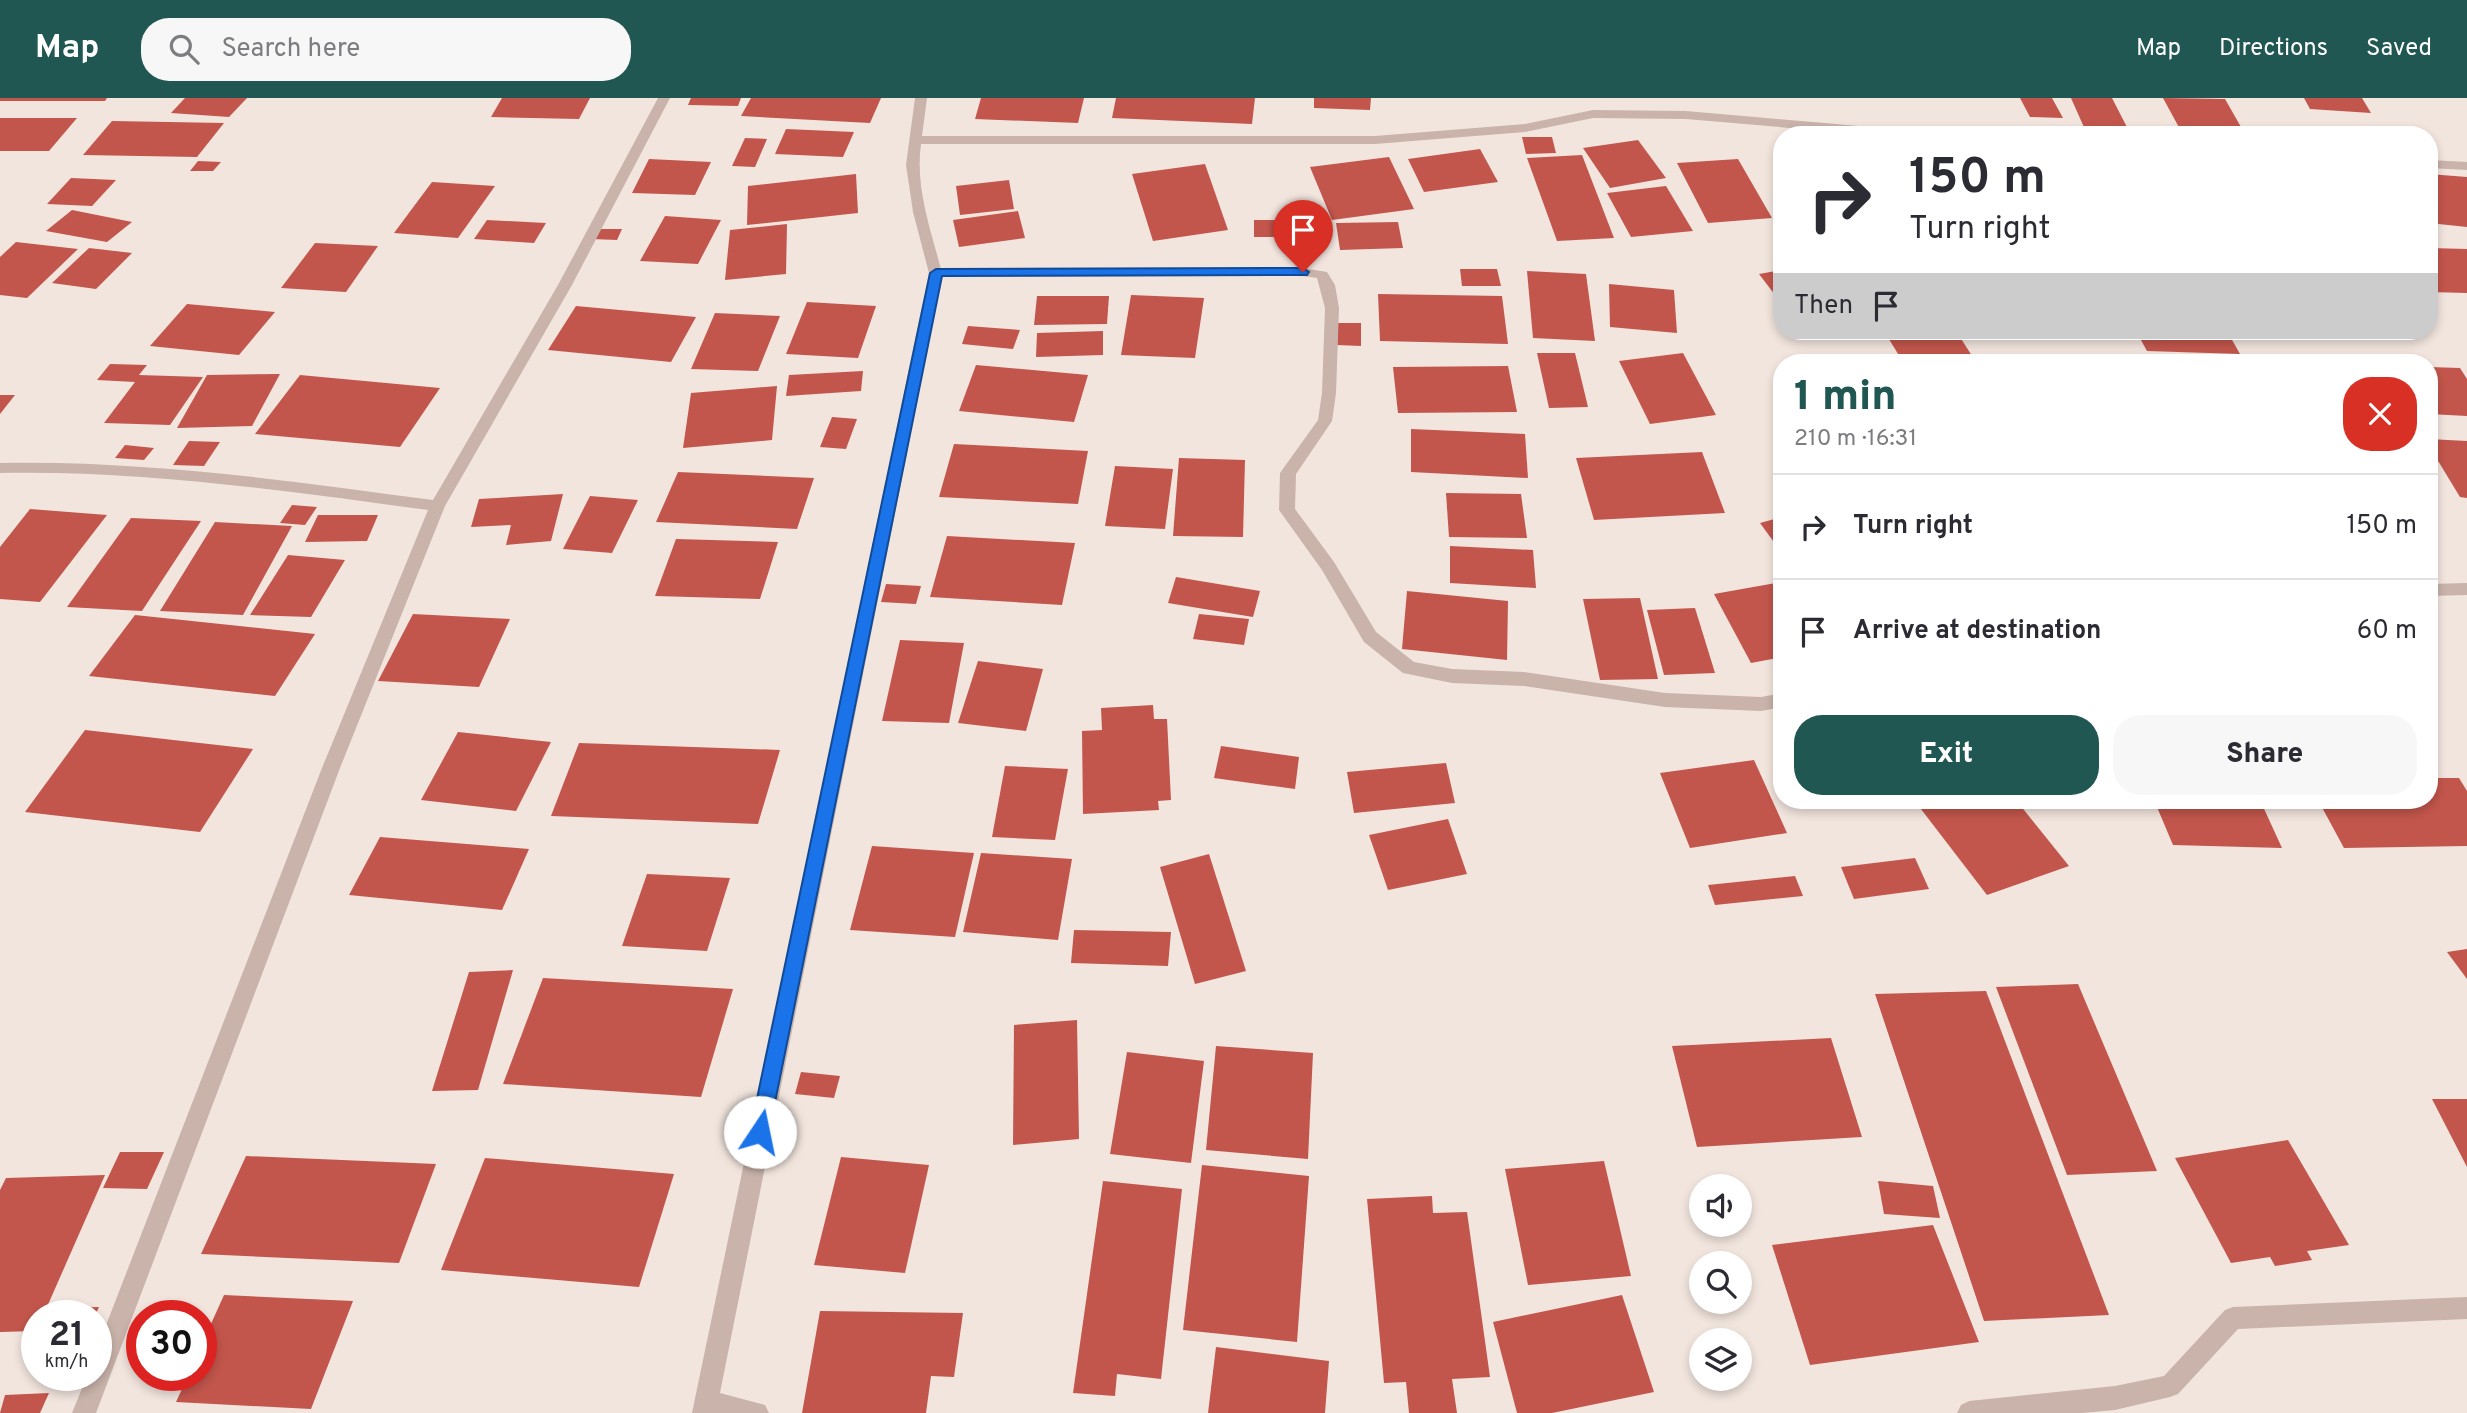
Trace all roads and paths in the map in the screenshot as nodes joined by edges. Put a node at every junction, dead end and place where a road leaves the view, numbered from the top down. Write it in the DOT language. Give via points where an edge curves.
graph roads {
  1 [pos="664,98"];
  2 [pos="921,98"];
  3 [pos="1812,126"];
  4 [pos="915,140"];
  5 [pos="2438,164"];
  6 [pos="2467,166"];
  7 [pos="936,273"];
  8 [pos="0,468"];
  9 [pos="436,506"];
  10 [pos="2467,589"];
  11 [pos="2438,590"];
  12 [pos="1773,702"];
  13 [pos="2467,1308"];
  14 [pos="705,1407"];
  15 [pos="83,1413"];
  16 [pos="757,1413"];
  17 [pos="1969,1413"];
  1 -- 9 [label="street" via="565,285"];
  2 -- 4 [label="street"];
  3 -- 4 [label="street" via="1686,115 1593,114 1525,128 1375,140"];
  4 -- 7 [label="street" via="912,165 919,212"];
  5 -- 6 [label="street"];
  7 -- 12 [label="street" via="1322,275 1332,308 1325,421 1288,472 1287,510 1328,566 1370,637 1409,668 1452,676 1524,679 1665,700"];
  7 -- 14 [label="street"];
  8 -- 9 [label="street" via="49,467 276,484"];
  9 -- 15 [label="street"];
  10 -- 11 [label="street"];
  13 -- 17 [label="street" via="2232,1318 2170,1385 2115,1398"];
  14 -- 16 [label="street"];
}
